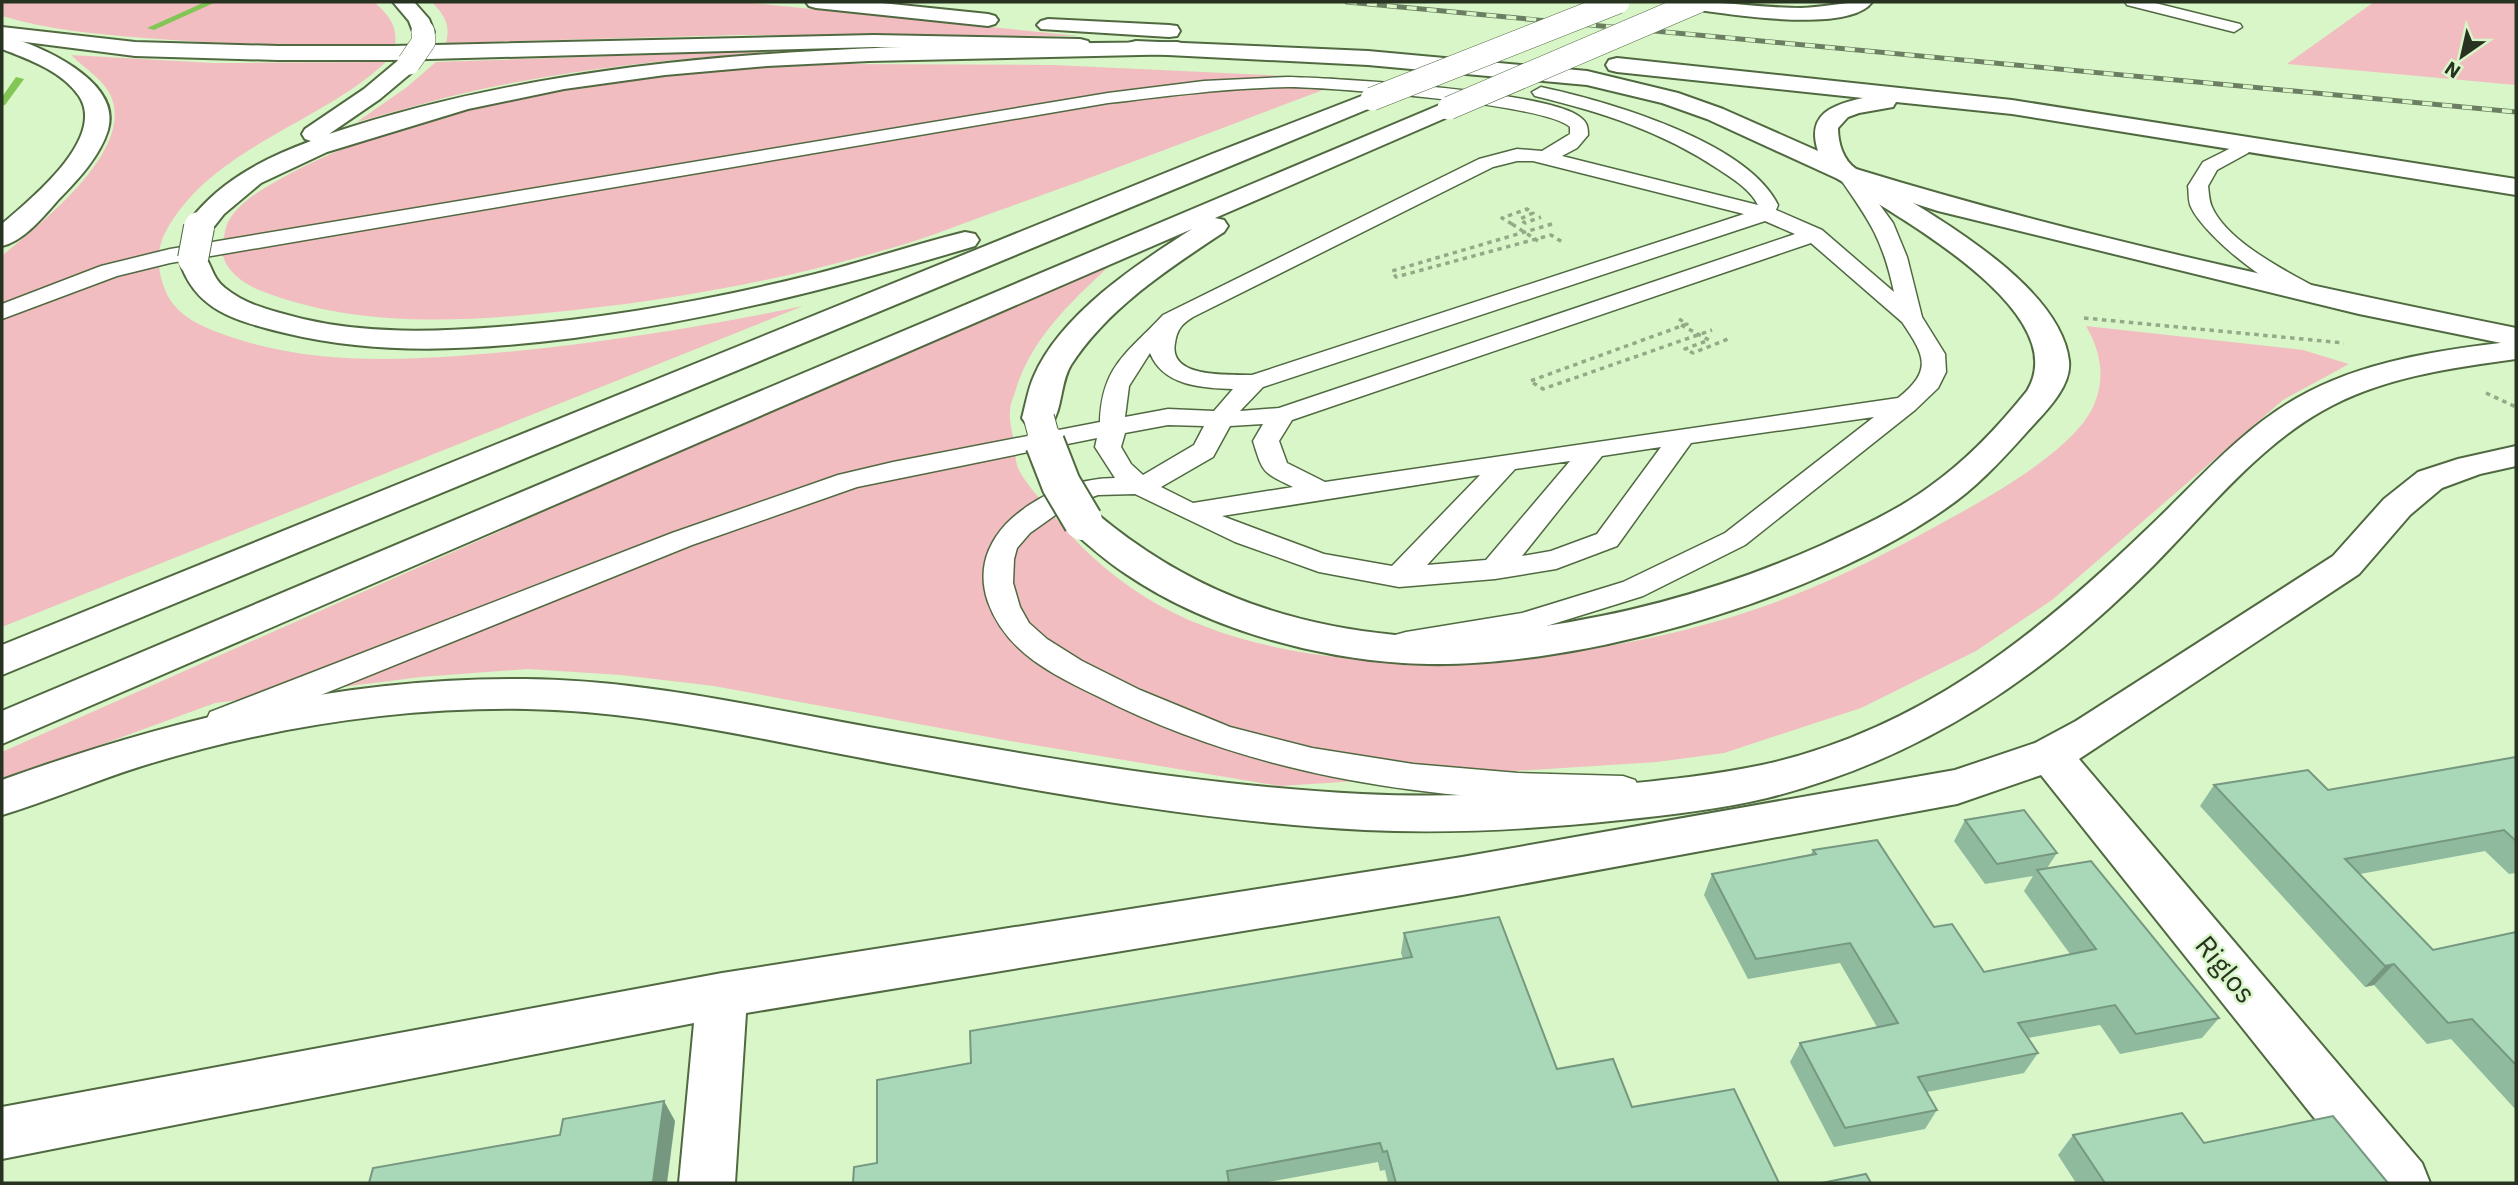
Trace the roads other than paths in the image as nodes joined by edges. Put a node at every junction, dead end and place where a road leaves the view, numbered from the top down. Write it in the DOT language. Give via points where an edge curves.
graph roads {
  1 [pos="403,2"];
  2 [pos="816,2"];
  3 [pos="1618,2"];
  4 [pos="1685,2"];
  5 [pos="1696,2"];
  6 [pos="2133,2"];
  7 [pos="1857,5"];
  8 [pos="2234,27"];
  9 [pos="2,33"];
  10 [pos="2,41"];
  11 [pos="1177,49"];
  12 [pos="1204,50"];
  13 [pos="2241,149"];
  14 [pos="1546,157"];
  15 [pos="1331,158"];
  16 [pos="1221,159"];
  17 [pos="2342,160"];
  18 [pos="1844,172"];
  19 [pos="258,174"];
  20 [pos="2516,187"];
  21 [pos="1765,213"];
  22 [pos="1814,236"];
  23 [pos="2,238"];
  24 [pos="2307,292"];
  25 [pos="2,312"];
  26 [pos="1910,317"];
  27 [pos="1171,320"];
  28 [pos="2516,337"];
  29 [pos="2516,350"];
  30 [pos="1254,382"];
  31 [pos="1906,405"];
  32 [pos="1282,415"];
  33 [pos="1222,417"];
  34 [pos="1115,429"];
  35 [pos="1683,436"];
  36 [pos="1594,449"];
  37 [pos="2516,456"];
  38 [pos="1507,462"];
  39 [pos="1139,485"];
  40 [pos="1319,490"];
  41 [pos="1190,512"];
  42 [pos="1495,569"];
  43 [pos="1399,577"];
  44 [pos="1381,648"];
  45 [pos="2,662"];
  46 [pos="2,728"];
  47 [pos="177,738"];
  48 [pos="2050,755"];
  49 [pos="1735,788"];
  50 [pos="2,798"];
  51 [pos="722,995"];
  52 [pos="2,1133"];
  53 [pos="707,1183"];
  54 [pos="2402,1183"];
  1 -- 19 [label="main road, bridge" via="419,19 424,41 409,64"];
  2 -- 17 [label="main road" via="1019,23 1408,44 1780,81 2012,107"];
  3 -- 16 [label="main road, bridge"];
  4 -- 7 [label="main road" via="1802,14 1833,13"];
  5 -- 15 [label="main road, bridge"];
  6 -- 8 [label="lane"];
  9 -- 11 [label="main road" via="135,49 278,53 874,41"];
  10 -- 23 [label="main road" via="78,80 98,114 82,156 45,199"];
  11 -- 12 [label="main road"];
  11 -- 19 [label="main road" via="779,58 611,74 502,93 393,122"];
  12 -- 18 [label="main road" via="1368,58 1587,78 1715,114"];
  12 -- 21 [label="lane" via="1533,90 1613,108 1649,121 1712,156 1764,195"];
  13 -- 17 [label="main road"];
  13 -- 18 [label="main road" via="1887,102 1852,106 1829,118 1825,141"];
  13 -- 24 [label="lane" via="2212,164 2200,177 2203,208 2228,242 2245,256"];
  14 -- 21 [label="lane"];
  14 -- 25 [label="lane" via="1570,144 1579,126 1572,119 1534,107 1325,83 1204,86 170,256 109,271"];
  14 -- 27 [label="lane" via="1517,155 1486,163"];
  15 -- 44 [label="main road, bridge" via="1212,227 1124,289 1054,367 1039,418 1064,496 1083,521 1147,571 1213,605 1281,629"];
  15 -- 46 [label="main road"];
  16 -- 19 [label="main road, bridge" via="811,285 673,314 506,336 416,340 362,338 259,317 222,301 201,280 193,259 199,227 210,210"];
  16 -- 45 [label="main road"];
  17 -- 20 [label="main road"];
  18 -- 24 [label="main road" via="2033,228"];
  18 -- 26 [label="lane" via="1872,204 1893,242"];
  18 -- 44 [label="main road" via="1975,256 2034,313 2046,335 2053,363 2044,391 1994,448 1955,485 1885,530 1784,579 1668,617 1577,636 1477,649"];
  21 -- 22 [label="lane"];
  21 -- 30 [label="lane"];
  22 -- 26 [label="lane"];
  22 -- 32 [label="lane"];
  24 -- 28 [label="main road"];
  26 -- 31 [label="lane" via="1933,354 1934,372 1926,388"];
  27 -- 30 [label="lane" via="1162,352 1180,374"];
  27 -- 34 [label="lane" via="1128,366 1114,397"];
  29 -- 49 [label="main road" via="2419,364 2309,404 2273,431 2084,611 1979,690 1896,735 1820,765"];
  30 -- 33 [label="lane"];
  31 -- 35 [label="lane"];
  31 -- 44 [label="lane" via="1735,539 1633,589 1524,622"];
  32 -- 33 [label="lane"];
  32 -- 40 [label="lane" via="1266,441 1275,468"];
  33 -- 34 [label="lane" via="1168,417"];
  33 -- 39 [label="lane" via="1210,446 1171,472"];
  34 -- 39 [label="lane" via="1108,447 1114,463"];
  34 -- 47 [label="lane" via="893,470 800,496 682,538"];
  35 -- 36 [label="lane"];
  35 -- 42 [label="lane" via="1606,540 1556,560"];
  36 -- 38 [label="lane"];
  36 -- 42 [label="lane"];
  37 -- 48 [label="main road" via="2430,480 2397,507 2346,565"];
  38 -- 40 [label="lane"];
  38 -- 43 [label="lane"];
  39 -- 41 [label="lane"];
  39 -- 49 [label="lane" via="1095,487 1034,515 1004,548 997,567 1007,612 1026,638 1058,662 1146,708 1220,737 1279,753 1430,779 1523,787"];
  40 -- 41 [label="lane"];
  41 -- 43 [label="lane" via="1319,563"];
  42 -- 43 [label="lane"];
  47 -- 49 [label="main road" via="281,713 367,702 531,694 693,712 1048,775 1352,811 1548,809"];
  47 -- 50 [label="main road"];
  48 -- 51 [label="main road" via="1957,787 1765,822 1449,879"];
  48 -- 54 [label="main road, Riglos"];
  51 -- 52 [label="main road"];
  51 -- 53 [label="main road"];
}
